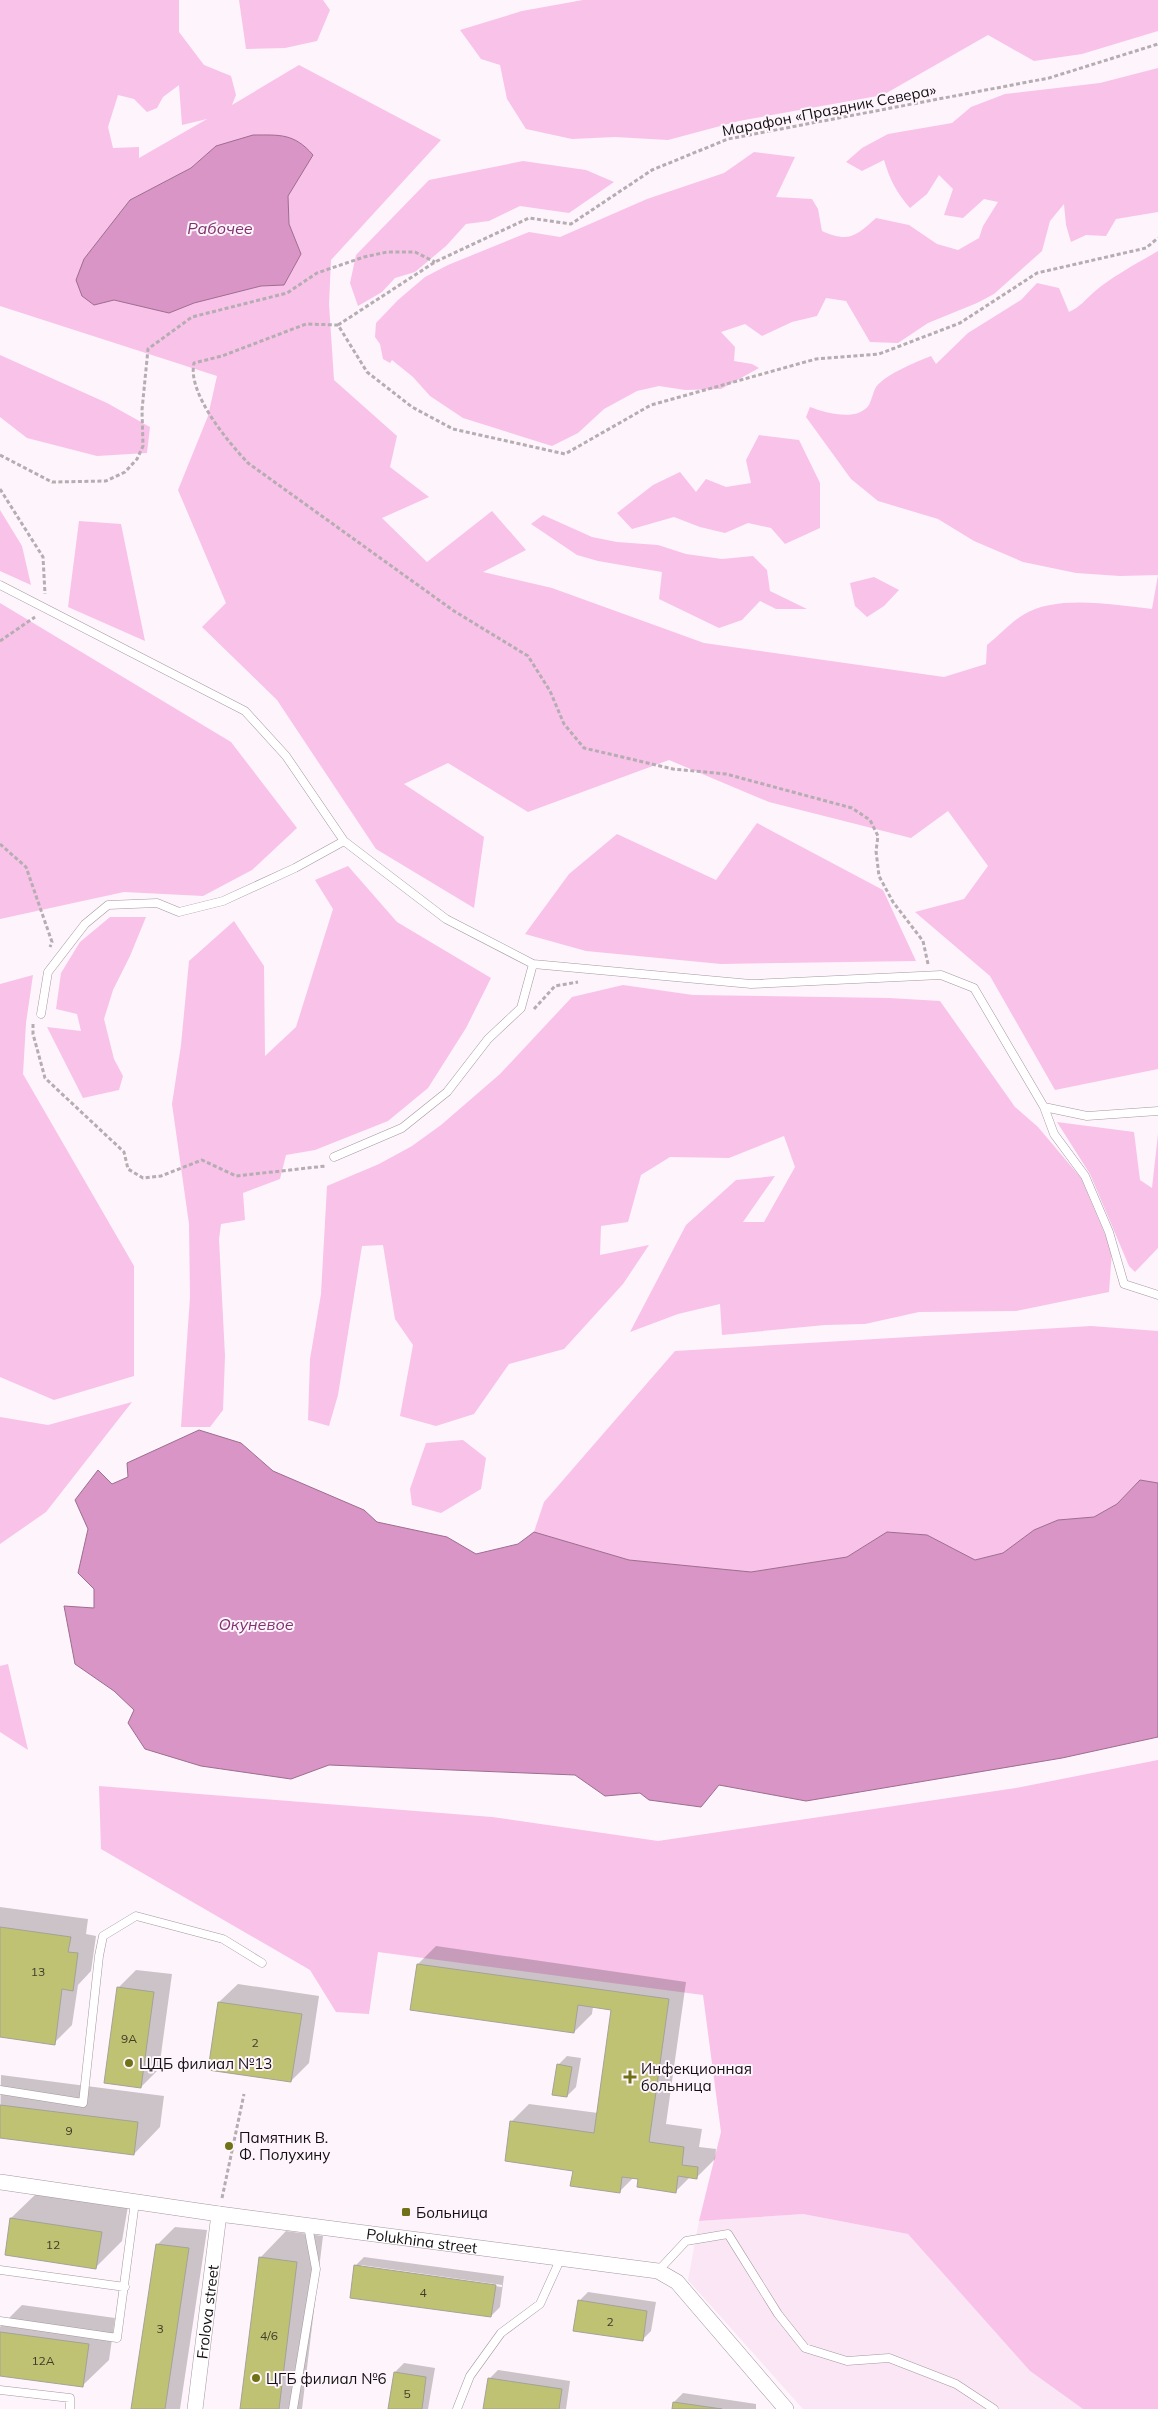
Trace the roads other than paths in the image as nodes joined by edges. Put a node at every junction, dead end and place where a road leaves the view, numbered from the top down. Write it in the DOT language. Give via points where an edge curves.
graph roads {
  1 [pos="0,585"];
  2 [pos="344,840"];
  3 [pos="533,964"];
  4 [pos="37,1015"];
  5 [pos="1044,1107"];
  6 [pos="1158,1111"];
  7 [pos="333,1161"];
  8 [pos="1158,1295"];
  9 [pos="262,1963"];
  10 [pos="0,2090"];
  11 [pos="0,2182"];
  12 [pos="135,2202"];
  13 [pos="219,2214"];
  14 [pos="308,2226"];
  15 [pos="560,2260"];
  16 [pos="0,2270"];
  17 [pos="658,2271"];
  18 [pos="125,2288"];
  19 [pos="0,2320"];
  20 [pos="0,2390"];
  21 [pos="70,2409"];
  22 [pos="195,2409"];
  23 [pos="293,2409"];
  24 [pos="457,2409"];
  25 [pos="786,2409"];
  26 [pos="994,2409"];
  1 -- 2 [label="lane" via="245,711 286,756"];
  2 -- 3 [label="lane" via="446,919"];
  2 -- 4 [label="lane" via="223,901 179,912 158,903 108,905 85,924 48,972"];
  3 -- 5 [label="lane" via="751,984 941,975 974,988"];
  3 -- 7 [label="lane" via="521,1008 488,1039 446,1092 402,1128"];
  5 -- 6 [label="lane" via="1087,1116"];
  5 -- 8 [label="lane" via="1054,1134 1085,1176 1110,1232 1124,1284"];
  9 -- 10 [label="lane" via="222,1939 136,1916 103,1936 83,2104"];
  11 -- 12 [label="street, Polukhina street"];
  12 -- 13 [label="street, Polukhina street"];
  12 -- 18 [label="lane"];
  13 -- 14 [label="street, Polukhina street"];
  13 -- 22 [label="street, Frolova street"];
  14 -- 15 [label="street, Polukhina street"];
  14 -- 23 [label="lane" via="316,2269"];
  15 -- 17 [label="street, Polukhina street"];
  15 -- 24 [label="lane" via="540,2304 501,2333 470,2376"];
  16 -- 18 [label="lane"];
  17 -- 25 [label="street, Polukhina street" via="677,2282"];
  17 -- 26 [label="lane" via="686,2241 728,2234 778,2314 805,2348 847,2361 889,2358 956,2384"];
  18 -- 19 [label="lane" via="117,2338"];
  20 -- 21 [label="lane" via="70,2398"];
}
